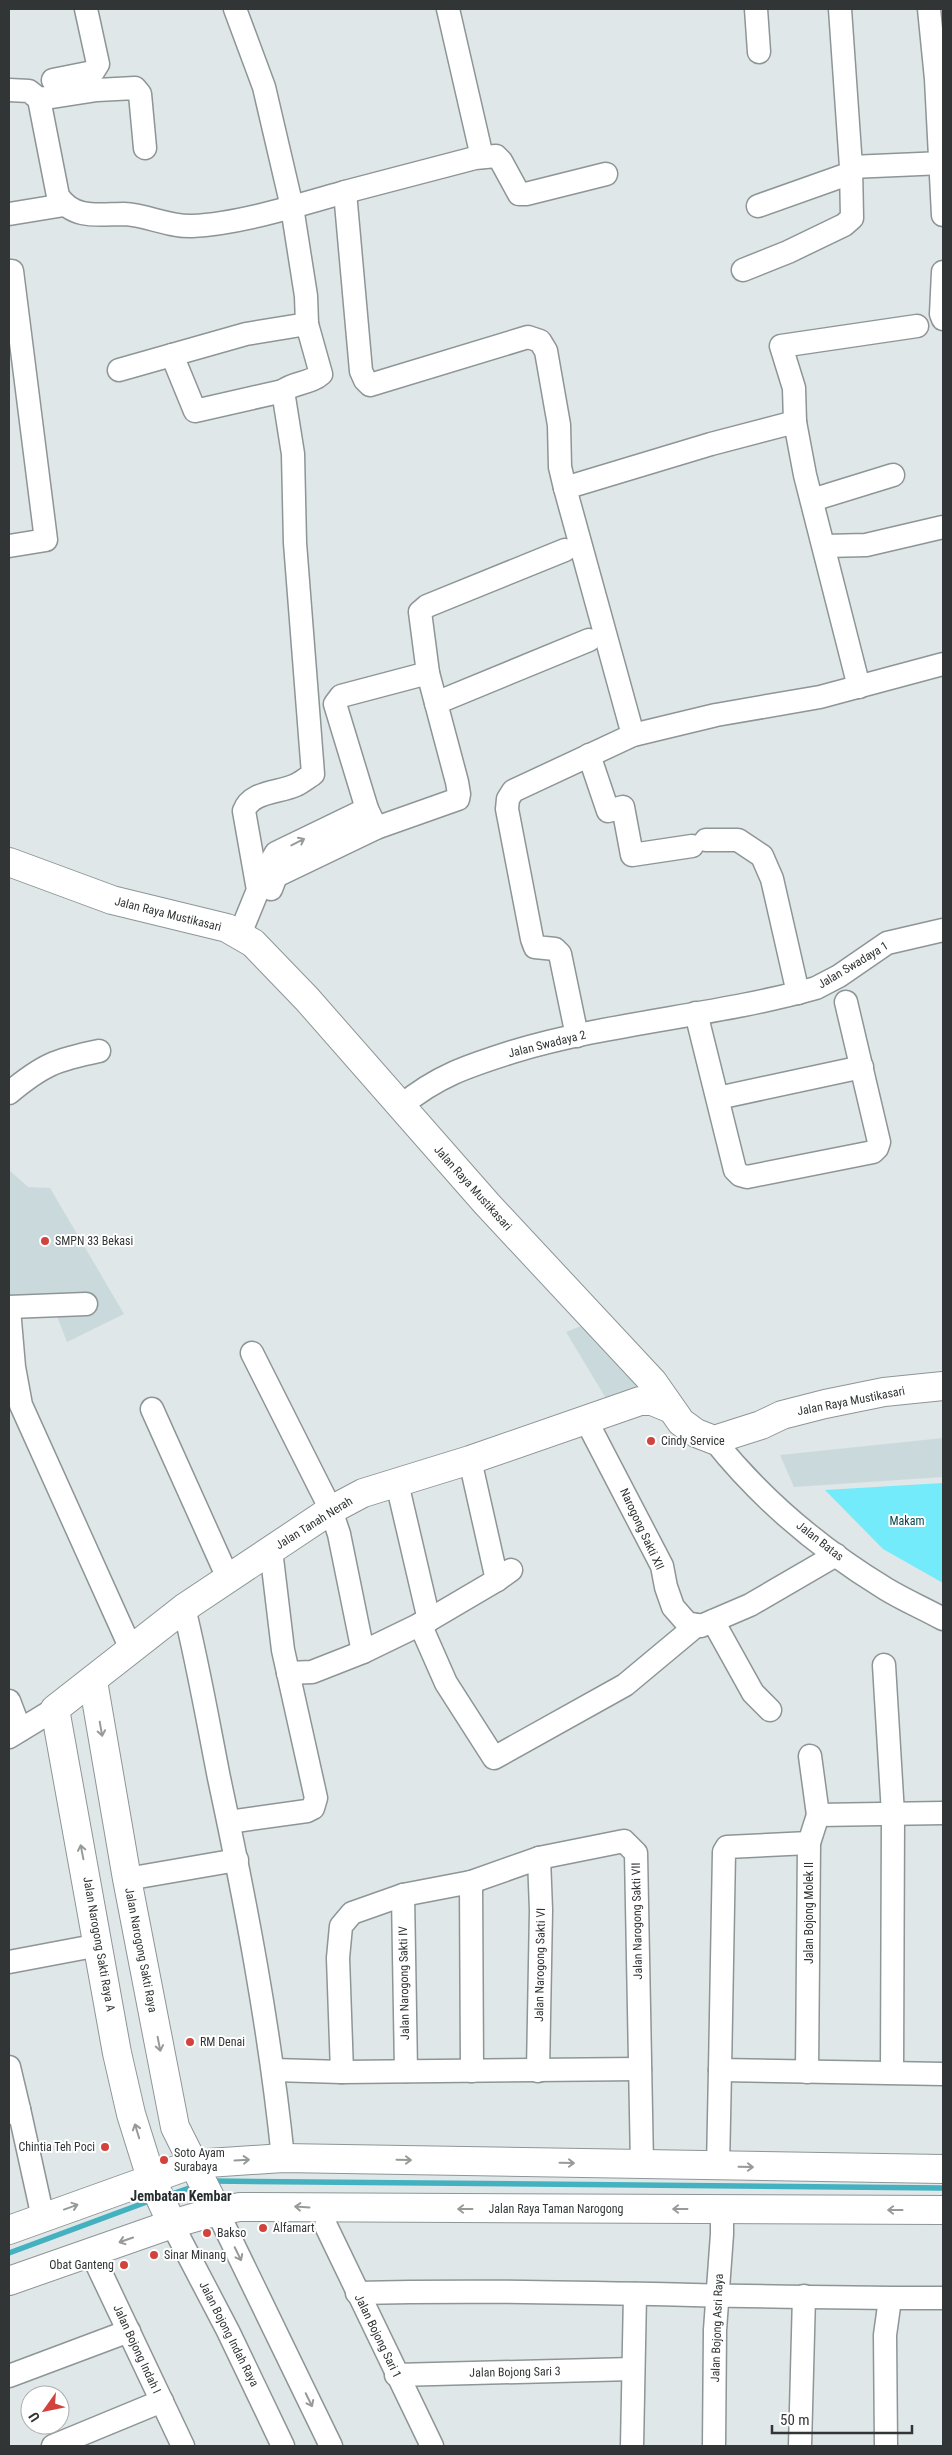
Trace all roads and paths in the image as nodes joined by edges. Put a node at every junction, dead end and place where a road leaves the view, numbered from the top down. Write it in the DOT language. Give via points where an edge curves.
graph roads {
  1 [pos="86,9"];
  2 [pos="235,9"];
  3 [pos="448,9"];
  4 [pos="756,9"];
  5 [pos="840,9"];
  6 [pos="929,9"];
  7 [pos="759,52"];
  8 [pos="940,79"];
  9 [pos="53,80"];
  10 [pos="9,90"];
  11 [pos="39,99"];
  12 [pos="145,148"];
  13 [pos="482,158"];
  14 [pos="942,163"];
  15 [pos="851,170"];
  16 [pos="606,174"];
  17 [pos="345,192"];
  18 [pos="64,205"];
  19 [pos="758,206"];
  20 [pos="292,207"];
  21 [pos="9,214"];
  22 [pos="943,215"];
  23 [pos="743,270"];
  24 [pos="9,271"];
  25 [pos="943,272"];
  26 [pos="943,319"];
  27 [pos="307,324"];
  28 [pos="917,326"];
  29 [pos="172,355"];
  30 [pos="119,370"];
  31 [pos="283,391"];
  32 [pos="795,422"];
  33 [pos="893,475"];
  34 [pos="566,488"];
  35 [pos="812,500"];
  36 [pos="943,527"];
  37 [pos="9,546"];
  38 [pos="825,546"];
  39 [pos="565,550"];
  40 [pos="589,640"];
  41 [pos="943,664"];
  42 [pos="428,673"];
  43 [pos="860,687"];
  44 [pos="436,703"];
  45 [pos="633,735"];
  46 [pos="590,755"];
  47 [pos="372,819"];
  48 [pos="9,862"];
  49 [pos="943,930"];
  50 [pos="246,939"];
  51 [pos="798,993"];
  52 [pos="846,1002"];
  53 [pos="700,1012"];
  54 [pos="577,1036"];
  55 [pos="99,1051"];
  56 [pos="862,1067"];
  57 [pos="9,1093"];
  58 [pos="718,1098"];
  59 [pos="401,1106"];
  60 [pos="86,1304"];
  61 [pos="9,1308"];
  62 [pos="252,1353"];
  63 [pos="943,1386"];
  64 [pos="670,1408"];
  65 [pos="152,1409"];
  66 [pos="586,1420"];
  67 [pos="714,1440"];
  68 [pos="470,1460"];
  69 [pos="397,1482"];
  70 [pos="332,1510"];
  71 [pos="271,1550"];
  72 [pos="836,1556"];
  73 [pos="228,1578"];
  74 [pos="184,1608"];
  75 [pos="943,1620"];
  76 [pos="424,1622"];
  77 [pos="705,1623"];
  78 [pos="131,1649"];
  79 [pos="363,1652"];
  80 [pos="884,1666"];
  81 [pos="288,1673"];
  82 [pos="93,1681"];
  83 [pos="9,1701"];
  84 [pos="55,1709"];
  85 [pos="770,1710"];
  86 [pos="15,1733"];
  87 [pos="810,1756"];
  88 [pos="943,1813"];
  89 [pos="818,1814"];
  90 [pos="893,1814"];
  91 [pos="229,1822"];
  92 [pos="809,1843"];
  93 [pos="539,1858"];
  94 [pos="237,1860"];
  95 [pos="126,1879"];
  96 [pos="470,1882"];
  97 [pos="403,1894"];
  98 [pos="99,1944"];
  99 [pos="9,1962"];
  100 [pos="9,2067"];
  101 [pos="274,2070"];
  102 [pos="640,2070"];
  103 [pos="720,2070"];
  104 [pos="406,2071"];
  105 [pos="472,2071"];
  106 [pos="892,2071"];
  107 [pos="342,2072"];
  108 [pos="538,2072"];
  109 [pos="807,2072"];
  110 [pos="943,2074"];
  111 [pos="14,2111"];
  112 [pos="283,2158"];
  113 [pos="642,2165"];
  114 [pos="718,2167"];
  115 [pos="943,2169"];
  116 [pos="205,2187"];
  117 [pos="161,2201"];
  118 [pos="722,2209"];
  119 [pos="943,2210"];
  120 [pos="42,2218"];
  121 [pos="326,2226"];
  122 [pos="9,2230"];
  123 [pos="92,2252"];
  124 [pos="9,2281"];
  125 [pos="357,2293"];
  126 [pos="634,2294"];
  127 [pos="804,2296"];
  128 [pos="716,2297"];
  129 [pos="890,2298"];
  130 [pos="943,2298"];
  131 [pos="128,2331"];
  132 [pos="633,2369"];
  133 [pos="396,2375"];
  134 [pos="9,2376"];
  135 [pos="162,2401"];
  136 [pos="54,2446"];
  137 [pos="183,2446"];
  138 [pos="283,2446"];
  139 [pos="332,2446"];
  140 [pos="432,2446"];
  141 [pos="632,2446"];
  142 [pos="714,2446"];
  143 [pos="800,2446"];
  144 [pos="886,2446"];
  1 -- 9 [label="street" via="98,64 93,72"];
  2 -- 20 [label="street" via="264,87"];
  3 -- 13 [label="street"];
  4 -- 7 [label="street"];
  5 -- 15 [label="street"];
  6 -- 8 [label="street"];
  8 -- 14 [label="street"];
  10 -- 11 [label="street" via="29,91"];
  11 -- 12 [label="street" via="135,88 140,94"];
  11 -- 18 [label="street" via="56,189"];
  13 -- 16 [label="street" via="499,157 519,194"];
  13 -- 17 [label="street"];
  14 -- 15 [label="street"];
  14 -- 22 [label="street"];
  15 -- 19 [label="street"];
  15 -- 23 [label="street" via="850,221"];
  17 -- 20 [label="street"];
  17 -- 34 [label="street" via="361,370 365,380 375,385 528,337 536,338 546,351 558,425 560,467"];
  18 -- 20 [label="street" via="78,212 126,214 190,226"];
  18 -- 21 [label="street"];
  20 -- 27 [label="street" via="306,296"];
  24 -- 37 [label="street" via="12,271 46,540"];
  25 -- 26 [label="street"];
  27 -- 29 [label="street" via="246,334"];
  27 -- 31 [label="street" via="321,374 316,379"];
  28 -- 32 [label="street" via="780,346 794,388"];
  29 -- 30 [label="street"];
  29 -- 31 [label="street" via="195,411"];
  31 -- 50 [label="street" via="293,454 295,543 313,774 295,786 253,799 244,811 258,890"];
  32 -- 34 [label="street"];
  32 -- 35 [label="street"];
  33 -- 35 [label="street"];
  34 -- 45 [label="street"];
  35 -- 38 [label="street"];
  36 -- 38 [label="street" via="873,544"];
  38 -- 43 [label="street"];
  39 -- 42 [label="street" via="422,609"];
  40 -- 44 [label="street"];
  41 -- 43 [label="street"];
  42 -- 44 [label="street"];
  42 -- 47 [label="street" via="341,696 335,704"];
  43 -- 45 [label="street"];
  44 -- 47 [label="street" via="459,797 440,807"];
  45 -- 46 [label="street"];
  46 -- 51 [label="street" via="608,811 623,807 632,856 699,843 738,840 762,856 772,879"];
  46 -- 54 [label="street" via="514,791 508,799 507,808 532,939 535,947 555,949 560,954"];
  47 -- 50 [label="street" via="276,876"];
  48 -- 50 [label="street, Jalan Raya Mustikasari" via="99,896 183,916"];
  49 -- 51 [label="street, Jalan Swadaya 1" via="887,944 839,976"];
  50 -- 59 [label="street, Jalan Raya Mustikasari" via="307,999"];
  51 -- 53 [label="street, Jalan Swadaya 1"];
  52 -- 56 [label="street"];
  53 -- 54 [label="street, Jalan Swadaya 2"];
  53 -- 58 [label="street"];
  54 -- 59 [label="street, Jalan Swadaya 2" via="462,1067 428,1085"];
  55 -- 57 [label="street" via="62,1059 37,1070"];
  56 -- 58 [label="street"];
  56 -- 58 [label="street" via="879,1142 873,1152 740,1176 735,1170"];
  59 -- 64 [label="street, Jalan Raya Mustikasari" via="487,1204 653,1382"];
  60 -- 61 [label="street"];
  61 -- 78 [label="street" via="20,1405"];
  62 -- 70 [label="street"];
  63 -- 67 [label="street, Jalan Raya Mustikasari" via="884,1392 825,1404 782,1415"];
  64 -- 66 [label="street, Jalan Tanah Nerah" via="640,1402"];
  64 -- 67 [label="street, Jalan Raya Mustikasari" via="696,1433"];
  65 -- 73 [label="street"];
  66 -- 68 [label="street, Jalan Tanah Nerah"];
  66 -- 77 [label="street, Narogong Sakti XII" via="662,1566 673,1607 687,1623"];
  67 -- 72 [label="street, Jalan Batas" via="772,1501"];
  68 -- 69 [label="street, Jalan Tanah Nerah"];
  68 -- 76 [label="street" via="504,1575"];
  69 -- 70 [label="street, Jalan Tanah Nerah" via="363,1493"];
  69 -- 76 [label="street"];
  70 -- 71 [label="street, Jalan Tanah Nerah"];
  70 -- 79 [label="street"];
  71 -- 73 [label="street, Jalan Tanah Nerah"];
  71 -- 81 [label="street"];
  72 -- 75 [label="street, Jalan Batas" via="887,1590"];
  72 -- 77 [label="street" via="750,1605"];
  73 -- 74 [label="street, Jalan Tanah Nerah"];
  74 -- 78 [label="street, Jalan Tanah Nerah"];
  74 -- 91 [label="street"];
  76 -- 77 [label="street" via="446,1684 494,1758 625,1685"];
  76 -- 79 [label="street"];
  77 -- 85 [label="street" via="753,1693"];
  78 -- 82 [label="street, Jalan Tanah Nerah"];
  79 -- 81 [label="street" via="312,1672"];
  80 -- 90 [label="street"];
  81 -- 91 [label="street" via="316,1798 313,1808 307,1812"];
  82 -- 84 [label="street, Jalan Tanah Nerah"];
  82 -- 95 [label="street, Jalan Narogong Sakti Raya, one-way"];
  83 -- 86 [label="street"];
  84 -- 86 [label="street"];
  98 -- 84 [label="street, Jalan Narogong Sakti Raya A, one-way"];
  87 -- 89 [label="street, Jalan Bojong Molek II"];
  88 -- 90 [label="street"];
  89 -- 90 [label="street"];
  89 -- 92 [label="street, Jalan Bojong Molek II"];
  90 -- 106 [label="street"];
  91 -- 94 [label="street"];
  92 -- 103 [label="street" via="728,1847 724,1852"];
  92 -- 109 [label="street, Jalan Bojong Molek II"];
  93 -- 96 [label="street, Jalan Narogong Sakti VII"];
  93 -- 102 [label="street, Jalan Narogong Sakti VII" via="624,1842 636,1853"];
  93 -- 108 [label="street, Jalan Narogong Sakti VI" via="542,1910"];
  94 -- 95 [label="street"];
  94 -- 101 [label="street"];
  95 -- 116 [label="street, Jalan Narogong Sakti Raya, one-way" via="175,2126"];
  96 -- 97 [label="street, Jalan Narogong Sakti VII"];
  96 -- 105 [label="street"];
  97 -- 104 [label="street, Jalan Narogong Sakti IV"];
  97 -- 107 [label="street, Jalan Narogong Sakti VII" via="352,1913 341,1926 338,1958"];
  98 -- 99 [label="street"];
  117 -- 98 [label="street, Jalan Narogong Sakti Raya A, one-way" via="131,2114"];
  100 -- 111 [label="street"];
  101 -- 107 [label="street"];
  101 -- 112 [label="street"];
  102 -- 108 [label="street"];
  102 -- 113 [label="street, Jalan Narogong Sakti VII"];
  103 -- 109 [label="street"];
  103 -- 114 [label="street"];
  104 -- 105 [label="street"];
  104 -- 107 [label="street"];
  105 -- 108 [label="street"];
  106 -- 109 [label="street"];
  106 -- 110 [label="street"];
  111 -- 120 [label="street"];
  112 -- 113 [label="street, Jalan Raya Taman Narogong, one-way"];
  116 -- 112 [label="street, Jalan Raya Taman Narogong, one-way"];
  113 -- 114 [label="street, Jalan Raya Taman Narogong"];
  114 -- 115 [label="street, Jalan Raya Taman Narogong, one-way"];
  116 -- 117 [label="street"];
  116 -- 117 [label="street, Jalan Raya Taman Narogong"];
  118 -- 116 [label="street, Jalan Raya Taman Narogong, one-way" via="318,2208 282,2206"];
  116 -- 139 [label="street, one-way"];
  120 -- 117 [label="street, one-way"];
  117 -- 123 [label="street, one-way"];
  117 -- 138 [label="street, Jalan Bojong Indah Raya"];
  119 -- 118 [label="street, Jalan Raya Taman Narogong, one-way"];
  118 -- 128 [label="street, Jalan Bojong Asri Raya"];
  120 -- 122 [label="street"];
  121 -- 125 [label="street, Jalan Bojong Sari 1"];
  123 -- 124 [label="street"];
  123 -- 131 [label="street, Jalan Bojong Indah I"];
  125 -- 126 [label="street"];
  125 -- 133 [label="street, Jalan Bojong Sari 1"];
  126 -- 128 [label="street"];
  126 -- 132 [label="street"];
  127 -- 128 [label="street"];
  127 -- 129 [label="street"];
  127 -- 143 [label="street"];
  128 -- 142 [label="street, Jalan Bojong Asri Raya"];
  129 -- 130 [label="street"];
  129 -- 144 [label="street" via="885,2335"];
  131 -- 134 [label="street"];
  131 -- 135 [label="street, Jalan Bojong Indah I"];
  132 -- 133 [label="street, Jalan Bojong Sari 3"];
  132 -- 141 [label="street"];
  133 -- 140 [label="street, Jalan Bojong Sari 1"];
  135 -- 136 [label="street"];
  135 -- 137 [label="street, Jalan Bojong Indah I"];
}
